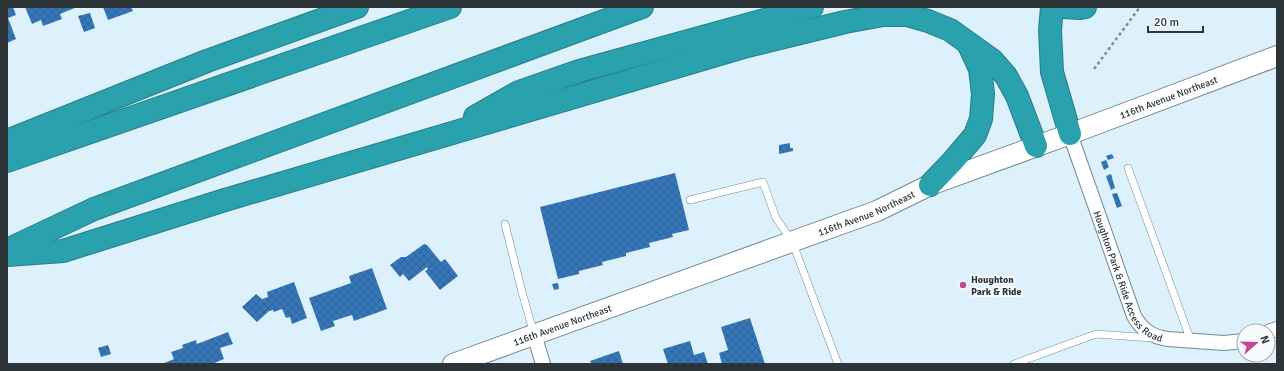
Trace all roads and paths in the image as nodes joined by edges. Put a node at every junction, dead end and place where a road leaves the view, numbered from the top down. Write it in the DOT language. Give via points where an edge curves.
graph roads {
  1 [pos="323,7"];
  2 [pos="357,7"];
  3 [pos="450,7"];
  4 [pos="642,7"];
  5 [pos="812,7"];
  6 [pos="1052,7"];
  7 [pos="1064,7"];
  8 [pos="1085,7"];
  9 [pos="1140,7"];
  10 [pos="969,45"];
  11 [pos="1277,56"];
  12 [pos="207,61"];
  13 [pos="1094,69"];
  14 [pos="1070,134"];
  15 [pos="441,136"];
  16 [pos="7,141"];
  17 [pos="1036,146"];
  18 [pos="7,161"];
  19 [pos="1128,168"];
  20 [pos="930,185"];
  21 [pos="690,200"];
  22 [pos="505,224"];
  23 [pos="792,241"];
  24 [pos="7,250"];
  25 [pos="7,255"];
  26 [pos="534,334"];
  27 [pos="1160,338"];
  28 [pos="1191,341"];
  29 [pos="1236,342"];
  30 [pos="453,364"];
  31 [pos="543,364"];
  32 [pos="838,364"];
  33 [pos="1014,364"];
  1 -- 12 [label="highway"];
  2 -- 12 [label="highway"];
  3 -- 18 [label="highway"];
  4 -- 24 [label="highway" via="94,209"];
  5 -- 15 [label="highway" via="571,73 519,92"];
  6 -- 14 [label="highway" via="1052,72"];
  7 -- 8 [label="highway"];
  9 -- 13 [label="path"];
  10 -- 15 [label="highway" via="950,30 928,21 907,15 883,15 747,46"];
  10 -- 17 [label="highway" via="992,60 1006,76 1017,96"];
  10 -- 20 [label="highway" via="980,69 983,94 980,119 975,135"];
  11 -- 14 [label="street, 116th Avenue Northeast"];
  12 -- 16 [label="highway"];
  14 -- 17 [label="street, 116th Avenue Northeast"];
  14 -- 27 [label="street, Houghton Park & Ride Access Road" via="1134,316 1143,329"];
  15 -- 25 [label="highway" via="64,251"];
  17 -- 20 [label="street, 116th Avenue Northeast"];
  19 -- 28 [label="lane"];
  20 -- 23 [label="street, 116th Avenue Northeast" via="877,211"];
  21 -- 23 [label="lane" via="763,182 776,218"];
  22 -- 26 [label="lane"];
  23 -- 26 [label="street, 116th Avenue Northeast"];
  23 -- 32 [label="lane"];
  26 -- 30 [label="street, 116th Avenue Northeast"];
  26 -- 31 [label="street"];
  27 -- 28 [label="street, Houghton Park & Ride Access Road"];
  27 -- 33 [label="lane" via="1096,334"];
  28 -- 29 [label="street, Houghton Park & Ride Access Road"];
}
